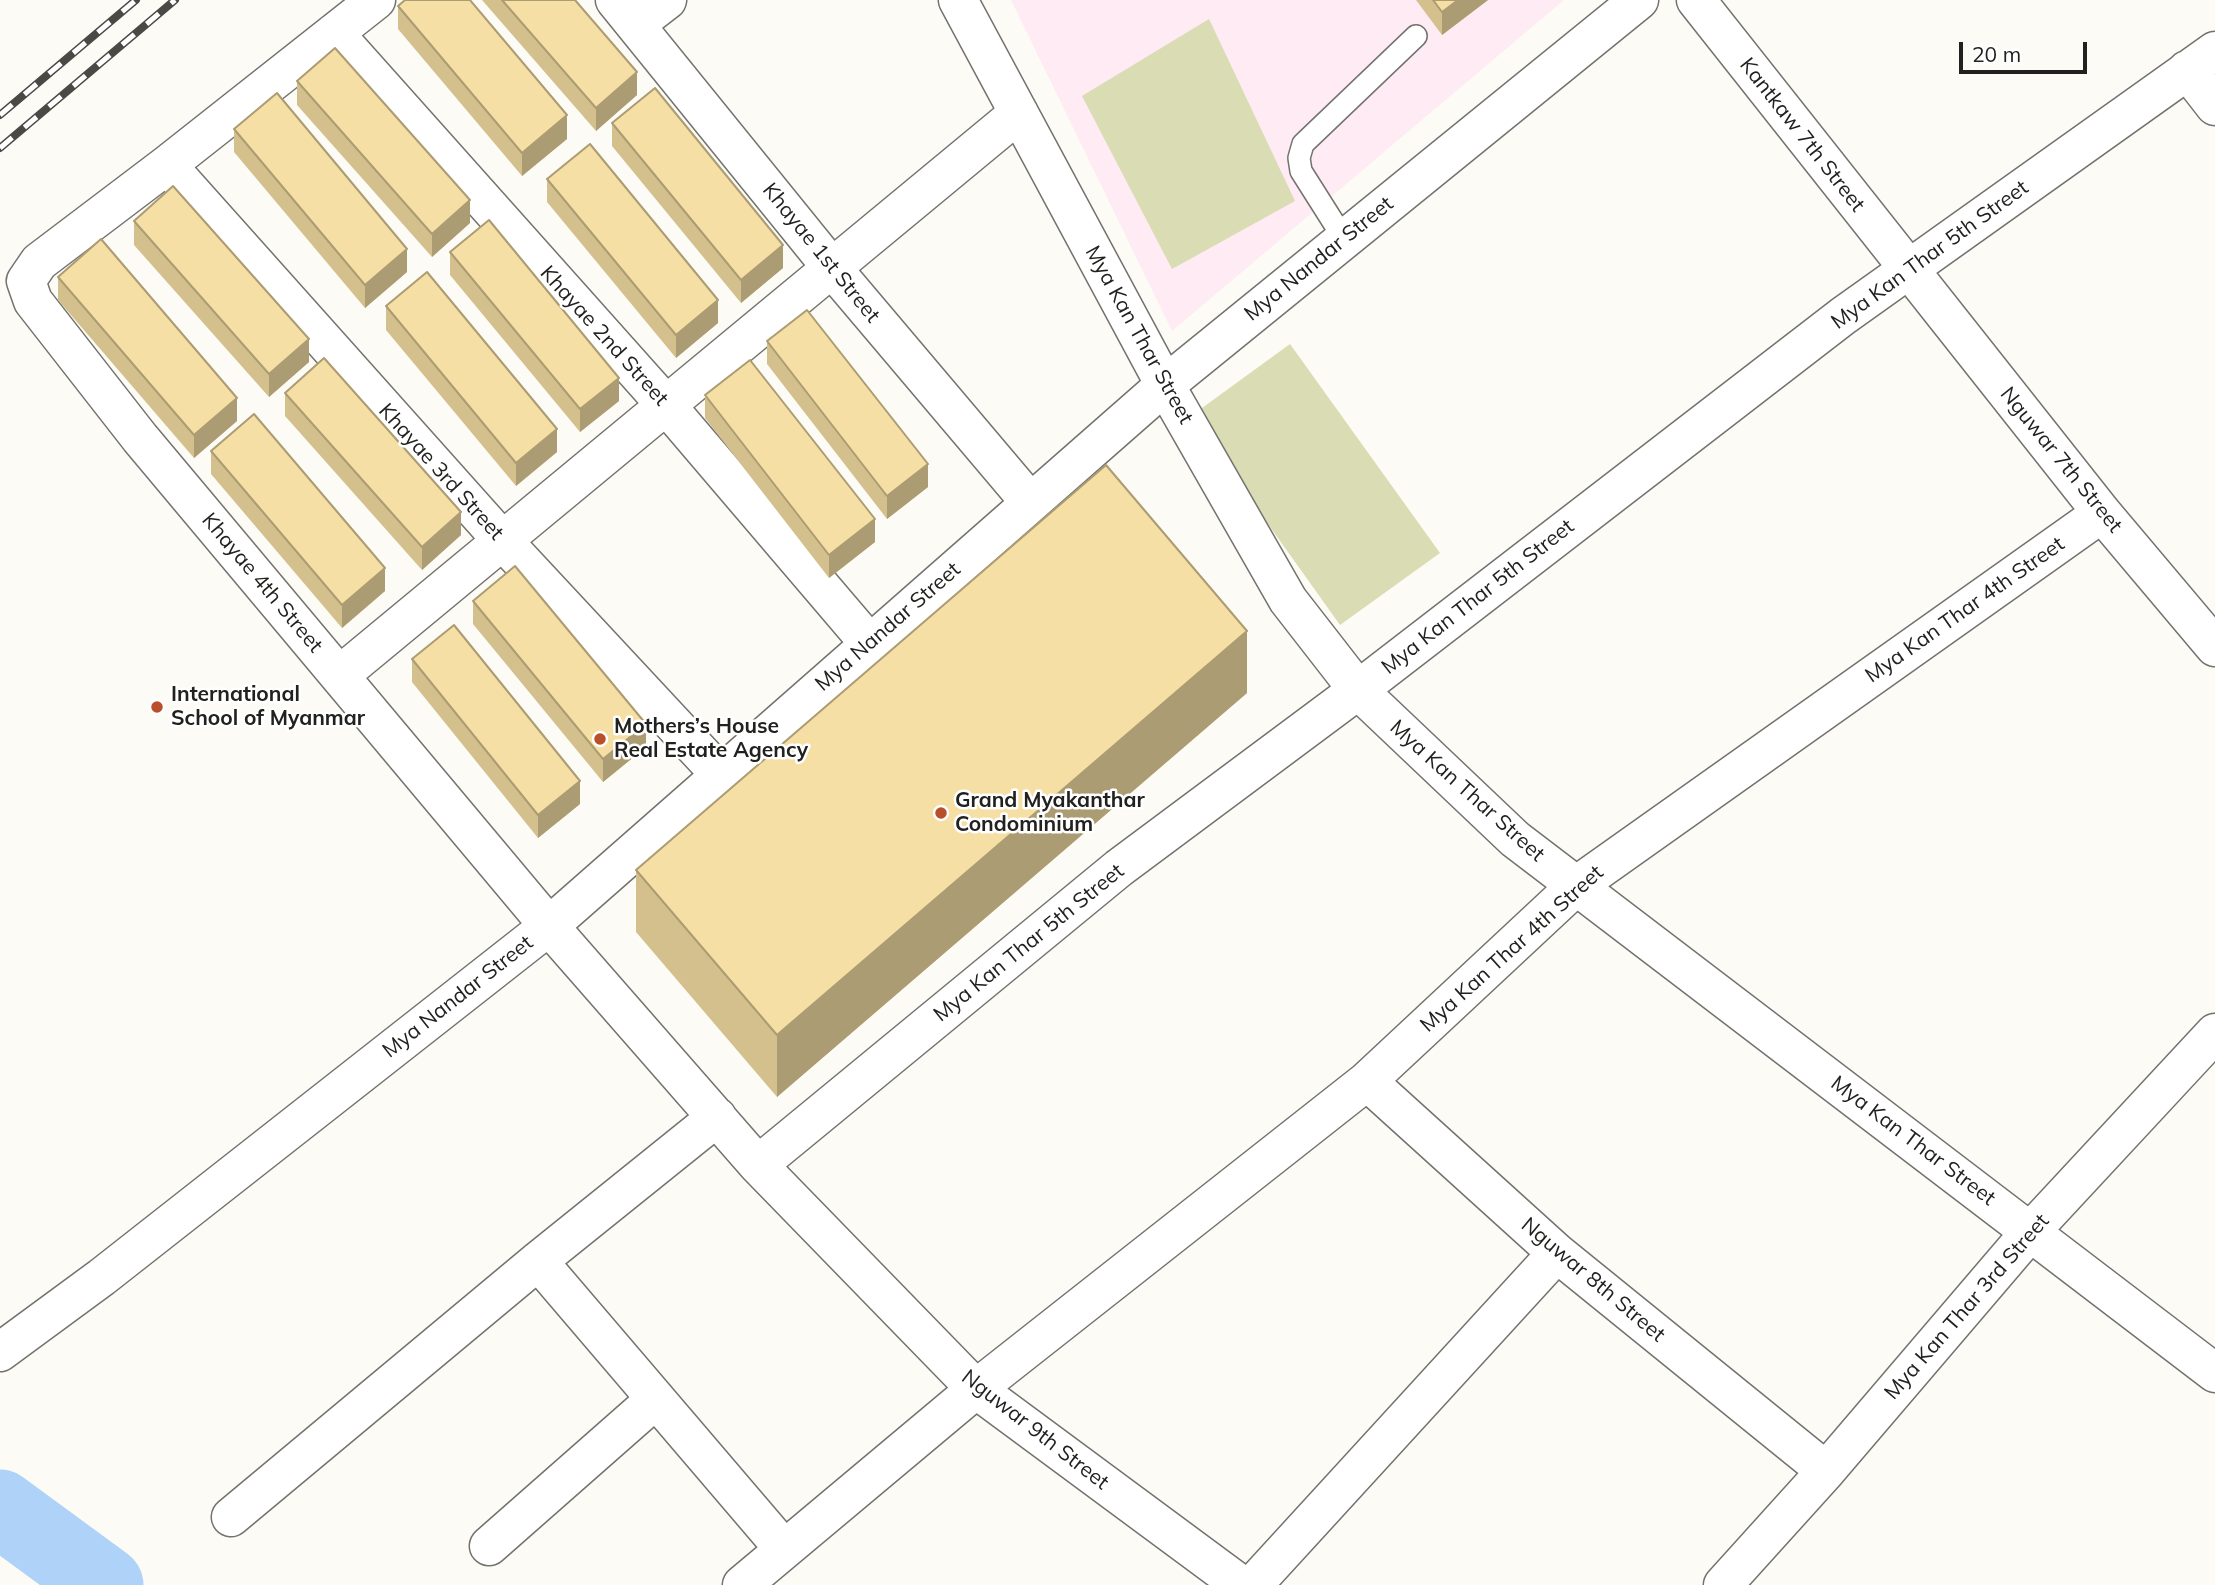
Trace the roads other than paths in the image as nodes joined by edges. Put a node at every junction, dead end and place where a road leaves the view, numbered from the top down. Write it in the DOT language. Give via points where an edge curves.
graph roads {
  1 [pos="376,0"];
  2 [pos="667,0"];
  3 [pos="958,0"];
  4 [pos="1639,0"];
  5 [pos="1696,0"];
  6 [pos="626,12"];
  7 [pos="334,33"];
  8 [pos="1416,36"];
  9 [pos="2201,61"];
  10 [pos="2215,106"];
  11 [pos="1019,113"];
  12 [pos="166,165"];
  13 [pos="1344,239"];
  14 [pos="832,268"];
  15 [pos="1908,270"];
  16 [pos="1165,384"];
  17 [pos="666,405"];
  18 [pos="1030,502"];
  19 [pos="2102,513"];
  20 [pos="502,540"];
  21 [pos="869,643"];
  22 [pos="2215,647"];
  23 [pos="340,675"];
  24 [pos="1358,691"];
  25 [pos="721,775"];
  26 [pos="1576,886"];
  27 [pos="549,926"];
  28 [pos="2215,1033"];
  29 [pos="1367,1081"];
  30 [pos="717,1117"];
  31 [pos="758,1165"];
  32 [pos="2031,1231"];
  33 [pos="1557,1253"];
  34 [pos="538,1261"];
  35 [pos="0,1352"];
  36 [pos="2215,1373"];
  37 [pos="976,1390"];
  38 [pos="656,1399"];
  39 [pos="1826,1471"];
  40 [pos="231,1517"];
  41 [pos="489,1546"];
  42 [pos="784,1549"];
  43 [pos="742,1585"];
  44 [pos="1241,1585"];
  45 [pos="1253,1585"];
  46 [pos="1723,1585"];
  1 -- 7 [label="street"];
  2 -- 6 [label="street"];
  3 -- 11 [label="street, Mya Kan Thar Street"];
  4 -- 13 [label="street, Mya Nandar Street"];
  5 -- 15 [label="street, Kantkaw 7th Street"];
  6 -- 14 [label="street, Khayae 1st Street"];
  7 -- 12 [label="street"];
  7 -- 17 [label="street, Khayae 2nd Street"];
  8 -- 13 [label="lane" via="1303,144 1301,171"];
  9 -- 10 [label="street"];
  9 -- 15 [label="street, Mya Kan Thar 5th Street"];
  11 -- 14 [label="street"];
  11 -- 16 [label="street, Mya Kan Thar Street"];
  12 -- 20 [label="street, Khayae 3rd Street"];
  12 -- 23 [label="street, Khayae 4th Street" via="39,262 26,281 33,301 140,438"];
  13 -- 16 [label="street, Mya Nandar Street"];
  14 -- 17 [label="street"];
  14 -- 18 [label="street, Khayae 1st Street"];
  15 -- 19 [label="street, Nguwar 7th Street"];
  15 -- 24 [label="street, Mya Kan Thar 5th Street"];
  16 -- 18 [label="street, Mya Nandar Street"];
  16 -- 24 [label="street, Mya Kan Thar Street" via="1288,600"];
  17 -- 20 [label="street"];
  17 -- 21 [label="street, Khayae 2nd Street"];
  18 -- 21 [label="street, Mya Nandar Street"];
  19 -- 22 [label="street, Nguwar 7th Street"];
  19 -- 26 [label="street, Mya Kan Thar 4th Street"];
  20 -- 23 [label="street"];
  20 -- 25 [label="street, Khayae 3rd Street"];
  21 -- 25 [label="street, Mya Nandar Street"];
  23 -- 27 [label="street, Khayae 4th Street"];
  24 -- 26 [label="street, Mya Kan Thar Street" via="1515,839"];
  24 -- 31 [label="street, Mya Kan Thar 5th Street" via="1119,868"];
  25 -- 27 [label="street, Mya Nandar Street"];
  26 -- 29 [label="street, Mya Kan Thar 4th Street"];
  26 -- 32 [label="street, Mya Kan Thar Street"];
  27 -- 30 [label="street, Khayae 4th Street"];
  27 -- 35 [label="street, Mya Nandar Street" via="112,1270"];
  28 -- 32 [label="street, Mya Kan Thar 3rd Street"];
  29 -- 33 [label="street, Nguwar 8th Street"];
  29 -- 37 [label="street, Mya Kan Thar 4th Street"];
  30 -- 31 [label="street, Nguwar 9th Street"];
  30 -- 34 [label="street"];
  31 -- 37 [label="street, Nguwar 9th Street"];
  32 -- 36 [label="street, Mya Kan Thar Street"];
  32 -- 39 [label="street, Mya Kan Thar 3rd Street"];
  33 -- 39 [label="street, Nguwar 8th Street"];
  33 -- 45 [label="street"];
  34 -- 38 [label="street"];
  34 -- 40 [label="street"];
  37 -- 42 [label="street, Mya Kan Thar 4th Street"];
  37 -- 44 [label="street, Nguwar 9th Street"];
  38 -- 41 [label="street"];
  38 -- 42 [label="street"];
  39 -- 46 [label="street, Mya Kan Thar 3rd Street"];
  42 -- 43 [label="street, Mya Kan Thar 4th Street"];
}
